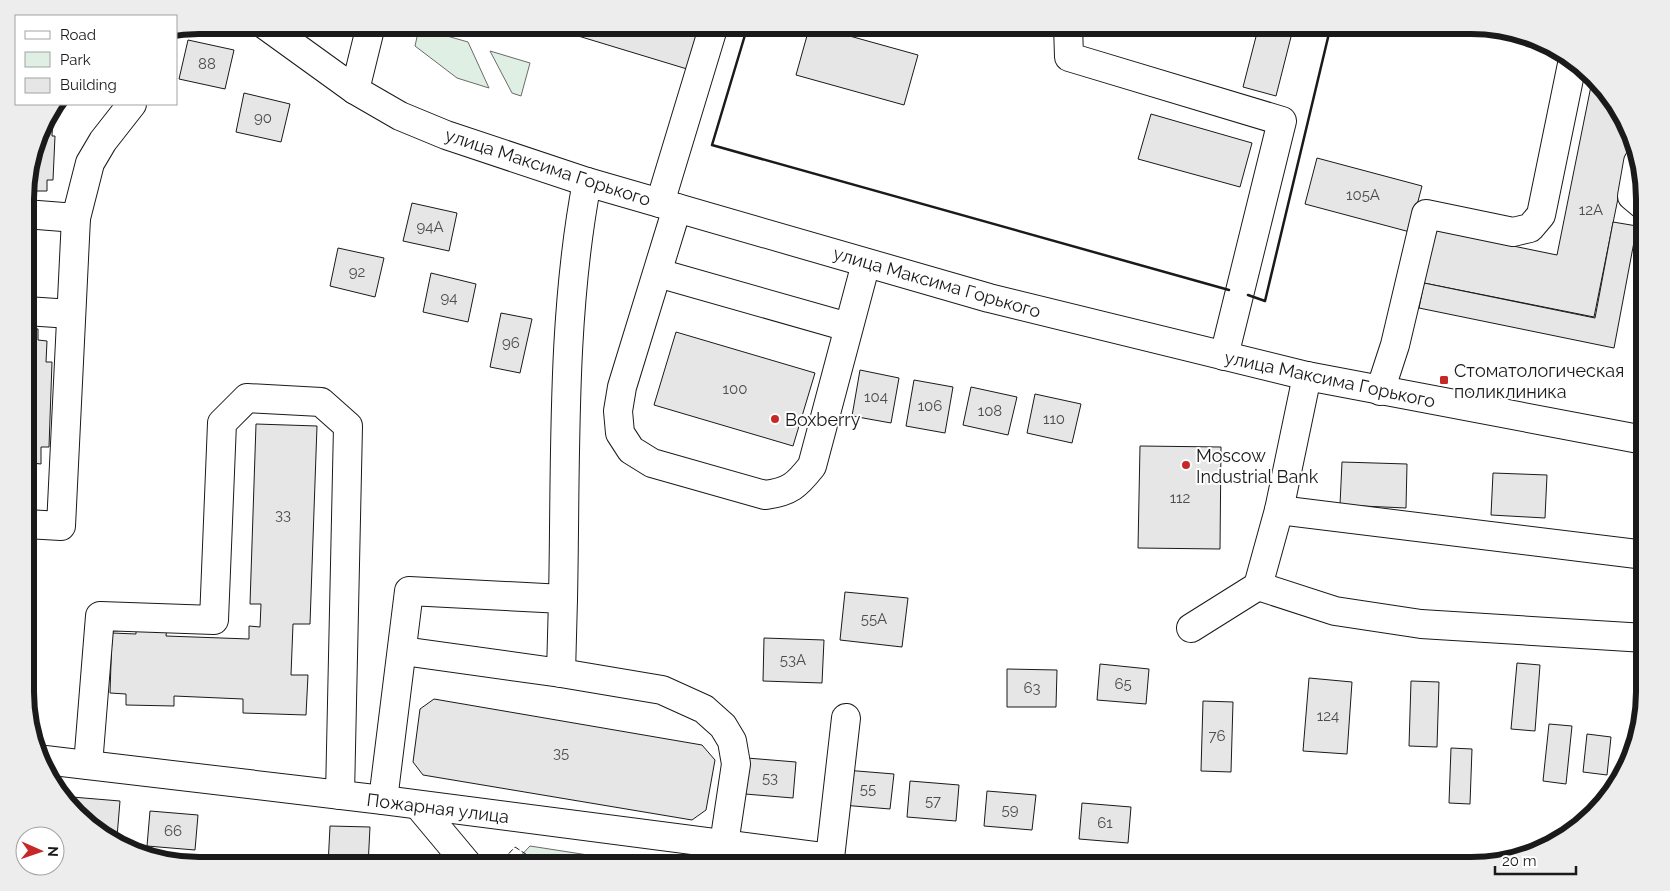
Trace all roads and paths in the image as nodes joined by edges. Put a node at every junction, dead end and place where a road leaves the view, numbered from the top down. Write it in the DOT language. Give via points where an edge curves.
graph roads {
  1 [pos="277,34"];
  2 [pos="369,34"];
  3 [pos="712,34"];
  4 [pos="1068,34"];
  5 [pos="1571,68"];
  6 [pos="355,90"];
  7 [pos="131,105"];
  8 [pos="1635,179"];
  9 [pos="587,182"];
  10 [pos="1636,199"];
  11 [pos="668,205"];
  12 [pos="34,215"];
  13 [pos="76,218"];
  14 [pos="866,263"];
  15 [pos="658,273"];
  16 [pos="34,312"];
  17 [pos="71,314"];
  18 [pos="848,327"];
  19 [pos="1224,356"];
  20 [pos="1307,376"];
  21 [pos="1380,391"];
  22 [pos="1636,439"];
  23 [pos="1279,510"];
  24 [pos="34,524"];
  25 [pos="1636,554"];
  26 [pos="1258,586"];
  27 [pos="563,599"];
  28 [pos="1191,628"];
  29 [pos="1636,637"];
  30 [pos="403,651"];
  31 [pos="561,673"];
  32 [pos="846,718"];
  33 [pos="48,760"];
  34 [pos="88,765"];
  35 [pos="340,795"];
  36 [pos="383,800"];
  37 [pos="418,805"];
  38 [pos="724,844"];
  39 [pos="461,857"];
  40 [pos="822,857"];
  41 [pos="830,857"];
  1 -- 6 [label="street, улица Максима Горького"];
  2 -- 6 [label="street"];
  3 -- 11 [label="street"];
  4 -- 19 [label="street" via="1069,57 1282,121"];
  5 -- 21 [label="street" via="1541,216 1530,228 1514,232 1426,214 1395,345"];
  6 -- 9 [label="street, улица Максима Горького" via="400,116 446,135"];
  7 -- 13 [label="street" via="90,163"];
  8 -- 10 [label="street" via="1632,196"];
  9 -- 11 [label="street, улица Максима Горького"];
  9 -- 27 [label="street" via="575,256 567,372"];
  11 -- 14 [label="street, улица Максима Горького"];
  11 -- 15 [label="street"];
  12 -- 13 [label="street"];
  13 -- 17 [label="street"];
  14 -- 18 [label="street"];
  14 -- 19 [label="street, улица Максима Горького" via="989,298"];
  15 -- 18 [label="street"];
  15 -- 18 [label="street" via="622,387 618,412 620,433 631,450 661,466 765,495 784,492 800,481 812,466"];
  16 -- 17 [label="street"];
  17 -- 24 [label="street" via="61,526"];
  19 -- 20 [label="street, улица Максима Горького"];
  20 -- 21 [label="street, улица Максима Горького"];
  20 -- 23 [label="street"];
  21 -- 22 [label="street, улица Максима Горького"];
  23 -- 25 [label="street"];
  23 -- 26 [label="street"];
  26 -- 28 [label="street"];
  26 -- 29 [label="street" via="1335,611 1420,624"];
  27 -- 30 [label="street" via="409,591"];
  27 -- 31 [label="street"];
  30 -- 31 [label="street"];
  30 -- 36 [label="street"];
  31 -- 38 [label="street" via="662,690 704,709 723,726 732,742 736,764"];
  32 -- 41 [label="street, Пожарная улица"];
  33 -- 34 [label="street, Пожарная улица"];
  34 -- 35 [label="street, Пожарная улица"];
  34 -- 35 [label="street" via="100,616 214,620 222,423 247,398 321,402 348,426"];
  35 -- 36 [label="street, Пожарная улица"];
  36 -- 37 [label="street, Пожарная улица"];
  37 -- 38 [label="street, Пожарная улица"];
  37 -- 39 [label="street"];
  38 -- 40 [label="street, Пожарная улица"];
}
